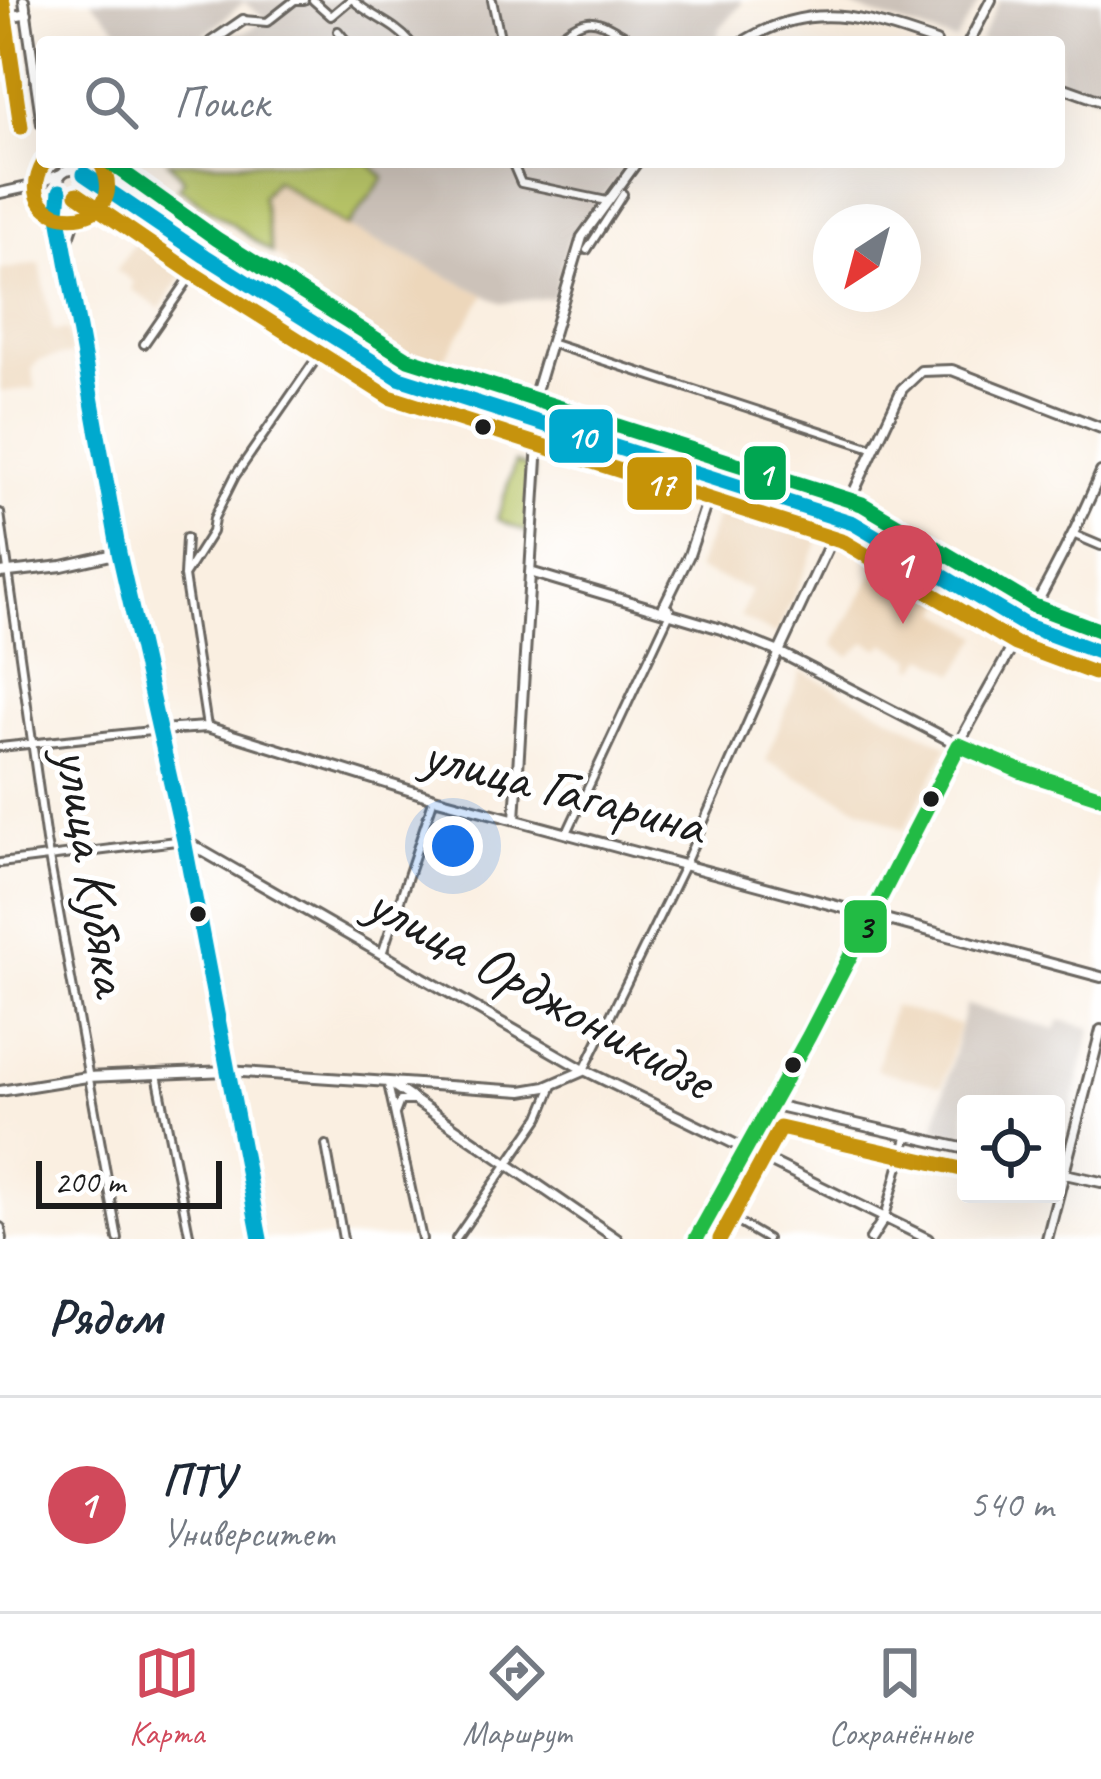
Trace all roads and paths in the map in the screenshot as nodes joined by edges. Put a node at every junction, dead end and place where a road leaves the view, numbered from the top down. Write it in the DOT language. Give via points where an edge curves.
graph roads {
  1 [pos="24,0"];
  2 [pos="308,0"];
  3 [pos="352,0"];
  4 [pos="493,0"];
  5 [pos="991,0"];
  6 [pos="27,14"];
  7 [pos="0,19"];
  8 [pos="243,20"];
  9 [pos="334,24"];
  10 [pos="220,36"];
  11 [pos="343,36"];
  12 [pos="405,36"];
  13 [pos="500,36"];
  14 [pos="559,36"];
  15 [pos="625,36"];
  16 [pos="750,36"];
  17 [pos="918,36"];
  18 [pos="972,36"];
  19 [pos="36,70"];
  20 [pos="1065,88"];
  21 [pos="1101,101"];
  22 [pos="515,168"];
  23 [pos="633,168"];
  24 [pos="70,174"];
  25 [pos="32,186"];
  26 [pos="0,193"];
  27 [pos="83,193"];
  28 [pos="623,194"];
  29 [pos="115,196"];
  30 [pos="607,201"];
  31 [pos="587,250"];
  32 [pos="66,253"];
  33 [pos="205,256"];
  34 [pos="332,336"];
  35 [pos="550,343"];
  36 [pos="144,344"];
  37 [pos="527,422"];
  38 [pos="539,426"];
  39 [pos="1101,428"];
  40 [pos="872,448"];
  41 [pos="1101,472"];
  42 [pos="714,481"];
  43 [pos="0,513"];
  44 [pos="843,520"];
  45 [pos="1075,535"];
  46 [pos="186,538"];
  47 [pos="1101,546"];
  48 [pos="119,553"];
  49 [pos="530,572"];
  50 [pos="5,573"];
  51 [pos="184,576"];
  52 [pos="671,611"];
  53 [pos="1025,625"];
  54 [pos="779,652"];
  55 [pos="1101,652"];
  56 [pos="207,728"];
  57 [pos="160,730"];
  58 [pos="34,743"];
  59 [pos="958,745"];
  60 [pos="0,747"];
  61 [pos="1101,797"];
  62 [pos="434,798"];
  63 [pos="515,820"];
  64 [pos="567,833"];
  65 [pos="184,840"];
  66 [pos="50,857"];
  67 [pos="0,863"];
  68 [pos="684,866"];
  69 [pos="872,914"];
  70 [pos="382,954"];
  71 [pos="1101,977"];
  72 [pos="1101,1030"];
  73 [pos="584,1070"];
  74 [pos="227,1071"];
  75 [pos="157,1074"];
  76 [pos="87,1077"];
  77 [pos="388,1082"];
  78 [pos="554,1084"];
  79 [pos="0,1091"];
  80 [pos="413,1101"];
  81 [pos="770,1104"];
  82 [pos="395,1115"];
  83 [pos="908,1134"];
  84 [pos="326,1145"];
  85 [pos="957,1147"];
  86 [pos="747,1149"];
  87 [pos="1065,1156"];
  88 [pos="506,1165"];
  89 [pos="1065,1174"];
  90 [pos="1101,1183"];
  91 [pos="1054,1203"];
  92 [pos="715,1208"];
  93 [pos="885,1216"];
  94 [pos="0,1228"];
  95 [pos="2,1239"];
  96 [pos="118,1239"];
  97 [pos="190,1239"];
  98 [pos="260,1239"];
  99 [pos="344,1239"];
  100 [pos="422,1239"];
  101 [pos="456,1239"];
  102 [pos="617,1239"];
  103 [pos="696,1239"];
  104 [pos="766,1239"];
  105 [pos="872,1239"];
  106 [pos="928,1239"];
  107 [pos="1047,1239"];
  1 -- 6 [label="main road"];
  2 -- 8 [label="street" via="295,0 267,22"];
  2 -- 9 [label="street"];
  3 -- 9 [label="street"];
  3 -- 12 [label="street"];
  4 -- 13 [label="street"];
  5 -- 18 [label="main road"];
  6 -- 7 [label="main road"];
  6 -- 19 [label="main road"];
  8 -- 10 [label="main road"];
  9 -- 11 [label="street"];
  14 -- 15 [label="street" via="590,19"];
  16 -- 17 [label="main road" via="812,5"];
  20 -- 21 [label="main road"];
  22 -- 30 [label="street" via="521,182"];
  23 -- 30 [label="main road"];
  24 -- 25 [label="main road"];
  24 -- 25 [label="main road"];
  24 -- 27 [label="main road"];
  24 -- 27 [label="main road" via="69,197"];
  24 -- 29 [label="main road" via="98,179"];
  24 -- 32 [label="main road" via="57,204"];
  25 -- 26 [label="main road"];
  27 -- 29 [label="main road"];
  27 -- 32 [label="main road"];
  28 -- 31 [label="street"];
  29 -- 33 [label="main road"];
  30 -- 35 [label="main road" via="576,251"];
  32 -- 48 [label="main road"];
  33 -- 34 [label="main road"];
  33 -- 36 [label="street"];
  34 -- 37 [label="main road" via="399,378"];
  34 -- 51 [label="street" via="235,476"];
  35 -- 37 [label="main road"];
  35 -- 40 [label="street"];
  37 -- 38 [label="main road"];
  38 -- 42 [label="main road"];
  38 -- 49 [label="main road"];
  39 -- 40 [label="main road" via="952,370 921,371 902,389"];
  40 -- 44 [label="main road"];
  41 -- 45 [label="main road"];
  42 -- 44 [label="main road"];
  42 -- 52 [label="main road" via="664,606"];
  43 -- 50 [label="street, улица Кубяка"];
  44 -- 53 [label="main road"];
  44 -- 54 [label="main road"];
  45 -- 47 [label="street"];
  45 -- 53 [label="main road"];
  46 -- 51 [label="street"];
  48 -- 50 [label="main road"];
  48 -- 57 [label="main road"];
  49 -- 52 [label="main road"];
  49 -- 63 [label="main road"];
  50 -- 58 [label="street, улица Кубяка"];
  51 -- 56 [label="street"];
  52 -- 54 [label="main road"];
  52 -- 64 [label="street"];
  53 -- 55 [label="main road"];
  53 -- 59 [label="main road"];
  54 -- 59 [label="main road"];
  54 -- 68 [label="street"];
  56 -- 57 [label="main road, улица Гагарина"];
  56 -- 62 [label="main road, улица Гагарина"];
  57 -- 58 [label="street, улица Гагарина"];
  57 -- 65 [label="main road"];
  58 -- 60 [label="street, улица Гагарина"];
  58 -- 66 [label="street, улица Кубяка"];
  59 -- 61 [label="main road"];
  59 -- 69 [label="main road"];
  62 -- 63 [label="main road, улица Гагарина"];
  62 -- 70 [label="street"];
  63 -- 64 [label="main road, улица Гагарина"];
  64 -- 68 [label="main road, улица Гагарина"];
  65 -- 66 [label="street"];
  65 -- 70 [label="main road, улица Орджоникидзе"];
  65 -- 74 [label="main road"];
  66 -- 67 [label="street"];
  66 -- 76 [label="street, улица Кубяка"];
  68 -- 69 [label="main road, улица Гагарина"];
  68 -- 73 [label="street"];
  69 -- 71 [label="main road, улица Гагарина"];
  69 -- 81 [label="main road"];
  70 -- 73 [label="main road, улица Орджоникидзе"];
  72 -- 87 [label="main road"];
  73 -- 78 [label="main road"];
  73 -- 86 [label="main road, улица Орджоникидзе"];
  74 -- 75 [label="main road"];
  74 -- 77 [label="main road"];
  74 -- 98 [label="main road"];
  75 -- 76 [label="main road"];
  75 -- 97 [label="street"];
  76 -- 79 [label="main road"];
  76 -- 96 [label="street, улица Кубяка"];
  77 -- 78 [label="main road" via="522,1091"];
  77 -- 80 [label="main road"];
  77 -- 82 [label="street"];
  78 -- 88 [label="street"];
  80 -- 82 [label="street" via="400,1101"];
  80 -- 88 [label="main road"];
  81 -- 83 [label="main road"];
  81 -- 86 [label="main road"];
  82 -- 100 [label="street"];
  83 -- 85 [label="main road"];
  83 -- 93 [label="street"];
  84 -- 99 [label="street"];
  86 -- 92 [label="main road"];
  86 -- 93 [label="main road, улица Орджоникидзе"];
  88 -- 101 [label="street"];
  88 -- 102 [label="main road"];
  89 -- 90 [label="main road"];
  91 -- 107 [label="main road"];
  92 -- 103 [label="main road"];
  92 -- 104 [label="street"];
  93 -- 105 [label="main road"];
  93 -- 106 [label="main road, улица Орджоникидзе"];
  94 -- 95 [label="main road"];
}
